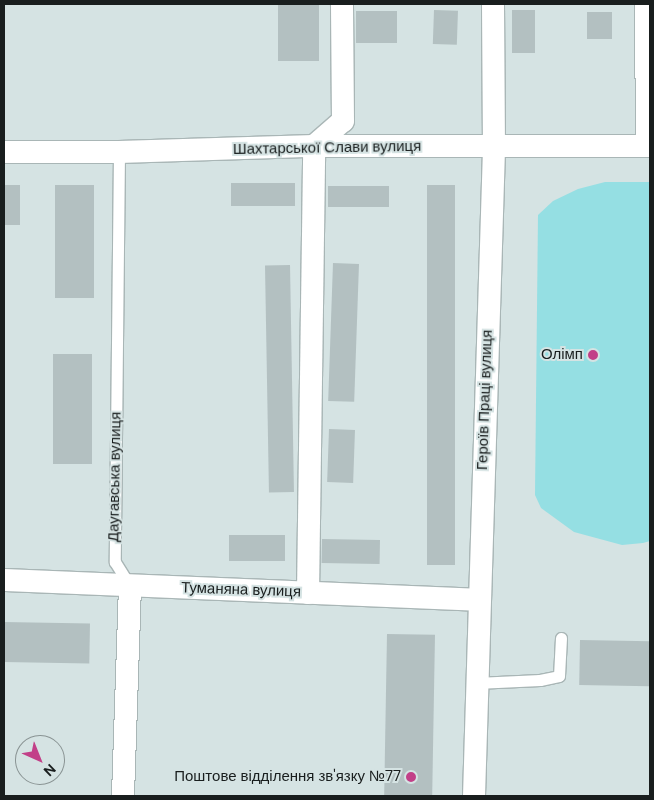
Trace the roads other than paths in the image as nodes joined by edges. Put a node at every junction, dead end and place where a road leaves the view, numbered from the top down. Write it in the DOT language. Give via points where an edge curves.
graph roads {
  1 [pos="342,4"];
  2 [pos="494,4"];
  3 [pos="646,4"];
  4 [pos="314,146"];
  5 [pos="649,146"];
  6 [pos="494,148"];
  7 [pos="4,152"];
  8 [pos="119,152"];
  9 [pos="4,580"];
  10 [pos="130,586"];
  11 [pos="308,593"];
  12 [pos="478,600"];
  13 [pos="561,638"];
  14 [pos="476,682"];
  15 [pos="123,796"];
  16 [pos="474,796"];
  1 -- 4 [label="street" via="343,121"];
  2 -- 6 [label="street, Героїв Праці вулиця"];
  3 -- 5 [label="street"];
  4 -- 6 [label="street, Шахтарської Слави вулиця"];
  4 -- 8 [label="street, Шахтарської Слави вулиця"];
  4 -- 11 [label="street"];
  5 -- 6 [label="street, Шахтарської Слави вулиця"];
  6 -- 12 [label="street, Героїв Праці вулиця"];
  7 -- 8 [label="street, Шахтарської Слави вулиця"];
  8 -- 10 [label="lane, Даугавська вулиця" via="114,562"];
  9 -- 10 [label="street, Туманяна вулиця"];
  10 -- 11 [label="street, Туманяна вулиця"];
  10 -- 15 [label="street"];
  11 -- 12 [label="street, Туманяна вулиця"];
  12 -- 14 [label="street, Героїв Праці вулиця"];
  13 -- 14 [label="lane" via="559,676 540,680"];
  14 -- 16 [label="street, Героїв Праці вулиця"];
}
